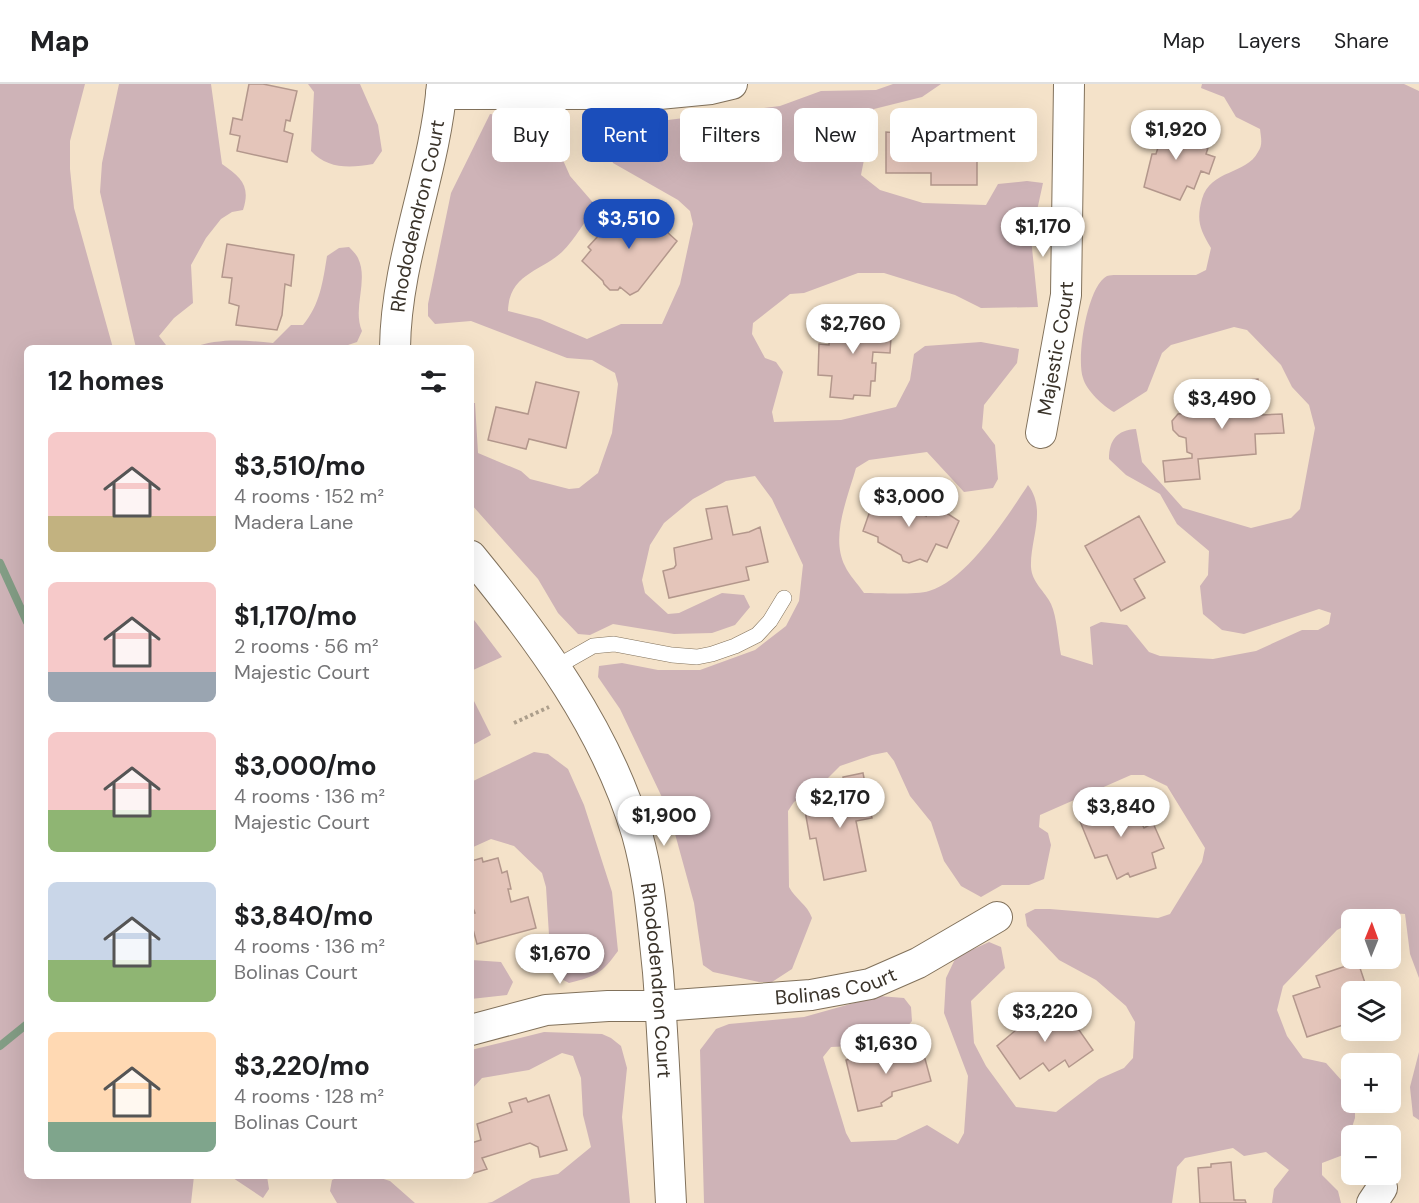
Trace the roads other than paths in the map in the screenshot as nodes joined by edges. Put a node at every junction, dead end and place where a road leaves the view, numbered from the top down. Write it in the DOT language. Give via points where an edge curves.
graph roads {
  1 [pos="732,84"];
  2 [pos="1069,84"];
  3 [pos="441,89"];
  4 [pos="395,345"];
  5 [pos="1041,434"];
  6 [pos="474,559"];
  7 [pos="784,598"];
  8 [pos="556,667"];
  9 [pos="997,917"];
  10 [pos="661,1006"];
  11 [pos="474,1029"];
  12 [pos="671,1203"];
  1 -- 3 [label="street" via="659,94"];
  2 -- 5 [label="street, Majestic Court" via="1066,295"];
  3 -- 4 [label="street, Rhododendron Court" via="433,145 395,317"];
  6 -- 8 [label="street, Rhododendron Court"];
  7 -- 8 [label="lane" via="757,635 712,654 672,655 614,644 593,646"];
  8 -- 10 [label="street, Rhododendron Court" via="617,779 636,833 650,891"];
  9 -- 10 [label="street, Bolinas Court" via="918,963 870,984 811,995"];
  10 -- 11 [label="street, Bolinas Court" via="546,1010"];
  10 -- 12 [label="street, Rhododendron Court"];
}
